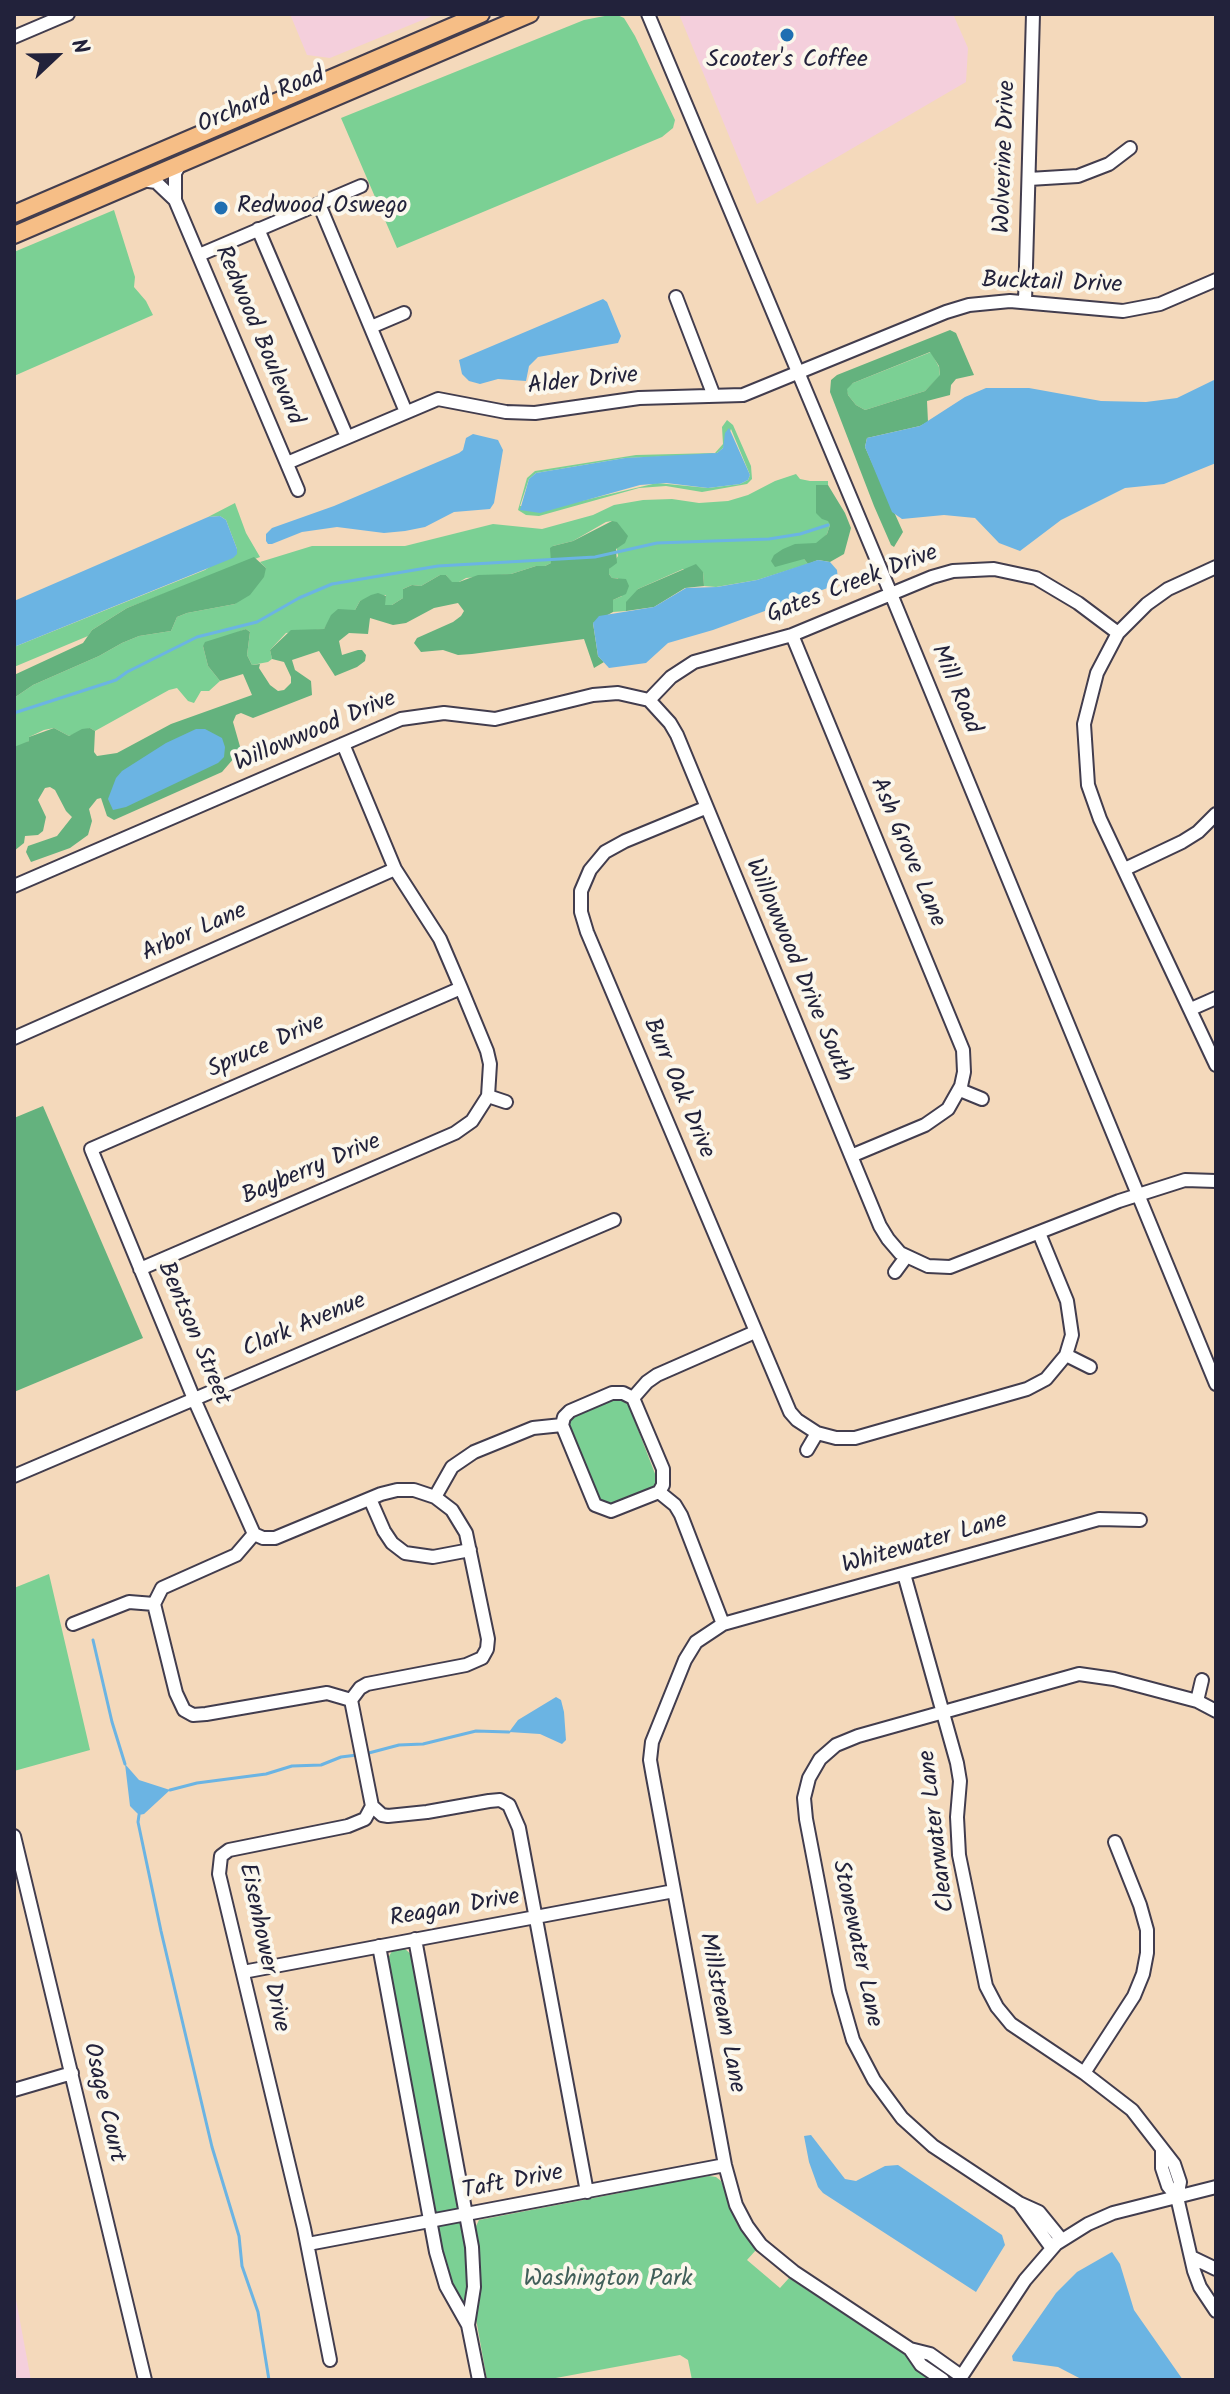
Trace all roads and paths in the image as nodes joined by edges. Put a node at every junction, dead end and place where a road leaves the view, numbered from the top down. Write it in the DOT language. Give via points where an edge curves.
graph roads {
  1 [pos="68,14"];
  2 [pos="481,14"];
  3 [pos="530,14"];
  4 [pos="648,14"];
  5 [pos="1033,14"];
  6 [pos="14,37"];
  7 [pos="1130,148"];
  8 [pos="180,164"];
  9 [pos="1029,179"];
  10 [pos="142,180"];
  11 [pos="361,186"];
  12 [pos="175,200"];
  13 [pos="319,204"];
  14 [pos="14,214"];
  15 [pos="258,229"];
  16 [pos="14,235"];
  17 [pos="199,255"];
  18 [pos="1216,280"];
  19 [pos="676,297"];
  20 [pos="1025,302"];
  21 [pos="404,313"];
  22 [pos="371,327"];
  23 [pos="798,372"];
  24 [pos="714,396"];
  25 [pos="406,412"];
  26 [pos="347,437"];
  27 [pos="287,463"];
  28 [pos="298,490"];
  29 [pos="1216,567"];
  30 [pos="891,594"];
  31 [pos="1118,633"];
  32 [pos="792,635"];
  33 [pos="649,700"];
  34 [pos="343,744"];
  35 [pos="705,808"];
  36 [pos="1216,814"];
  37 [pos="395,869"];
  38 [pos="1125,869"];
  39 [pos="14,886"];
  40 [pos="461,988"];
  41 [pos="1216,998"];
  42 [pos="1191,1009"];
  43 [pos="14,1038"];
  44 [pos="1216,1065"];
  45 [pos="960,1090"];
  46 [pos="488,1096"];
  47 [pos="982,1099"];
  48 [pos="506,1102"];
  49 [pos="91,1149"];
  50 [pos="851,1156"];
  51 [pos="1216,1181"];
  52 [pos="1140,1195"];
  53 [pos="614,1220"];
  54 [pos="1039,1233"];
  55 [pos="906,1257"];
  56 [pos="140,1269"];
  57 [pos="895,1272"];
  58 [pos="755,1332"];
  59 [pos="1066,1355"];
  60 [pos="1090,1367"];
  61 [pos="1216,1384"];
  62 [pos="633,1398"];
  63 [pos="194,1399"];
  64 [pos="562,1425"];
  65 [pos="817,1433"];
  66 [pos="807,1450"];
  67 [pos="14,1476"];
  68 [pos="659,1492"];
  69 [pos="435,1497"];
  70 [pos="370,1499"];
  71 [pos="1140,1520"];
  72 [pos="254,1534"];
  73 [pos="470,1550"];
  74 [pos="904,1574"];
  75 [pos="154,1604"];
  76 [pos="73,1624"];
  77 [pos="723,1624"];
  78 [pos="1202,1680"];
  79 [pos="351,1700"];
  80 [pos="1197,1701"];
  81 [pos="943,1711"];
  82 [pos="1216,1711"];
  83 [pos="372,1806"];
  84 [pos="14,1836"];
  85 [pos="1115,1842"];
  86 [pos="18,1869"];
  87 [pos="674,1891"];
  88 [pos="535,1918"];
  89 [pos="415,1939"];
  90 [pos="379,1946"];
  91 [pos="243,1972"];
  92 [pos="72,2073"];
  93 [pos="1084,2073"];
  94 [pos="14,2090"];
  95 [pos="725,2165"];
  96 [pos="1216,2187"];
  97 [pos="587,2192"];
  98 [pos="1177,2197"];
  99 [pos="466,2215"];
  100 [pos="431,2222"];
  101 [pos="308,2244"];
  102 [pos="1056,2244"];
  103 [pos="1191,2257"];
  104 [pos="1216,2269"];
  105 [pos="1216,2311"];
  106 [pos="468,2325"];
  107 [pos="910,2349"];
  108 [pos="330,2360"];
  109 [pos="960,2378"];
  110 [pos="145,2380"];
  111 [pos="479,2380"];
  112 [pos="943,2380"];
  1 -- 6 [label="street"];
  2 -- 14 [label="main road, Orchard Road"];
  3 -- 8 [label="main road, Orchard Road"];
  4 -- 23 [label="street, Mill Road"];
  5 -- 9 [label="street, Wolverine Drive"];
  7 -- 9 [label="street" via="1109,164 1078,176"];
  8 -- 10 [label="main road, Orchard Road"];
  8 -- 12 [label="street"];
  9 -- 20 [label="street, Wolverine Drive"];
  10 -- 12 [label="street" via="163,186"];
  10 -- 16 [label="main road, Orchard Road"];
  11 -- 13 [label="street"];
  12 -- 17 [label="street, Redwood Boulevard"];
  13 -- 15 [label="street"];
  13 -- 22 [label="street"];
  15 -- 17 [label="street"];
  15 -- 26 [label="street"];
  17 -- 27 [label="street, Redwood Boulevard"];
  18 -- 20 [label="street, Bucktail Drive" via="1142,309 1105,311"];
  19 -- 24 [label="street"];
  20 -- 23 [label="street, Bucktail Drive" via="992,301 946,312"];
  21 -- 22 [label="street"];
  22 -- 25 [label="street"];
  23 -- 24 [label="street, Alder Drive" via="743,395"];
  23 -- 30 [label="street, Mill Road"];
  24 -- 25 [label="street, Alder Drive" via="639,398 535,413 438,399"];
  25 -- 26 [label="street, Alder Drive"];
  26 -- 27 [label="street, Alder Drive"];
  27 -- 28 [label="street, Redwood Boulevard"];
  29 -- 31 [label="street" via="1168,589"];
  30 -- 31 [label="street, Gates Creek Drive" via="953,571 1012,571 1058,589"];
  30 -- 32 [label="street, Gates Creek Drive"];
  30 -- 52 [label="street, Mill Road"];
  31 -- 38 [label="street" via="1089,698 1084,753 1100,819"];
  32 -- 33 [label="street, Gates Creek Drive" via="684,667"];
  32 -- 45 [label="street, Ash Grove Lane" via="960,1040"];
  33 -- 34 [label="street, Willowwood Drive" via="618,693 593,695 495,719 428,713"];
  33 -- 35 [label="street, Willowwood Drive South" via="677,735"];
  34 -- 37 [label="street"];
  34 -- 39 [label="street, Willowwood Drive"];
  35 -- 50 [label="street, Willowwood Drive South"];
  35 -- 58 [label="street, Burr Oak Drive" via="605,852 581,891 581,912"];
  36 -- 38 [label="street" via="1182,842"];
  37 -- 40 [label="street" via="440,939"];
  37 -- 43 [label="street, Arbor Lane"];
  38 -- 42 [label="street"];
  40 -- 46 [label="street" via="487,1051"];
  40 -- 49 [label="street, Spruce Drive"];
  41 -- 42 [label="street"];
  42 -- 44 [label="street"];
  45 -- 47 [label="street"];
  45 -- 50 [label="street" via="936,1119"];
  46 -- 48 [label="street"];
  46 -- 56 [label="street, Bayberry Drive" via="472,1121 455,1133"];
  49 -- 56 [label="street, Bentson Street"];
  50 -- 55 [label="street, Willowwood Drive South" via="880,1226"];
  51 -- 52 [label="street" via="1185,1180"];
  52 -- 54 [label="street"];
  52 -- 61 [label="street, Mill Road"];
  53 -- 63 [label="street, Clark Avenue"];
  54 -- 55 [label="street" via="950,1267"];
  54 -- 59 [label="street" via="1070,1314 1072,1335"];
  55 -- 57 [label="street"];
  56 -- 63 [label="street, Bentson Street"];
  58 -- 62 [label="street" via="657,1375"];
  58 -- 65 [label="street, Burr Oak Drive" via="785,1404"];
  59 -- 60 [label="street"];
  59 -- 65 [label="street" via="1046,1379 1027,1389 855,1438"];
  62 -- 64 [label="street" via="612,1393 570,1411"];
  62 -- 68 [label="street" via="663,1472"];
  63 -- 67 [label="street, Clark Avenue"];
  63 -- 72 [label="street, Bentson Street"];
  64 -- 68 [label="street" via="595,1505 611,1511"];
  64 -- 69 [label="street" via="520,1433 462,1459"];
  65 -- 66 [label="street"];
  68 -- 77 [label="street" via="681,1515"];
  69 -- 70 [label="street" via="397,1490"];
  69 -- 73 [label="street" via="459,1520"];
  70 -- 72 [label="street" via="275,1538"];
  70 -- 73 [label="street" via="384,1531 405,1553 433,1557"];
  71 -- 74 [label="street, Whitewater Lane" via="1099,1519"];
  72 -- 75 [label="street" via="236,1555 162,1588"];
  73 -- 79 [label="street" via="488,1639 482,1658 367,1684"];
  74 -- 77 [label="street, Whitewater Lane"];
  74 -- 81 [label="street, Clearwater Lane"];
  75 -- 76 [label="street" via="129,1602"];
  75 -- 79 [label="street" via="179,1702 193,1715 313,1694"];
  77 -- 87 [label="street, Millstream Lane" via="696,1642 685,1660 652,1742 650,1760"];
  78 -- 80 [label="street"];
  79 -- 83 [label="street"];
  80 -- 81 [label="street, Stonewater Lane" via="1079,1674"];
  80 -- 82 [label="street, Stonewater Lane"];
  81 -- 93 [label="street, Clearwater Lane" via="960,1781 959,1855 986,1986 1011,2024"];
  81 -- 102 [label="street, Stonewater Lane" via="836,1745 809,1778 806,1819 839,1991 853,2040 902,2118 933,2146 1039,2212 1061,2239"];
  83 -- 88 [label="street" via="388,1816 489,1801 509,1805 518,1823"];
  83 -- 91 [label="street, Eisenhower Drive" via="365,1819 348,1826 240,1847 221,1856 219,1874"];
  84 -- 86 [label="street, Osage Court"];
  85 -- 93 [label="street" via="1140,1905 1147,1953 1134,1996"];
  86 -- 92 [label="street, Osage Court"];
  87 -- 88 [label="street, Reagan Drive"];
  87 -- 95 [label="street, Millstream Lane"];
  88 -- 89 [label="street, Reagan Drive"];
  88 -- 97 [label="street"];
  89 -- 90 [label="street, Reagan Drive"];
  89 -- 99 [label="street"];
  90 -- 91 [label="street, Reagan Drive"];
  90 -- 100 [label="street"];
  91 -- 101 [label="street, Eisenhower Drive"];
  92 -- 94 [label="street"];
  92 -- 110 [label="street, Osage Court"];
  93 -- 98 [label="street, Clearwater Lane" via="1132,2110 1174,2164 1180,2182"];
  95 -- 97 [label="street, Taft Drive"];
  95 -- 107 [label="street, Millstream Lane" via="736,2205 761,2245"];
  96 -- 98 [label="street"];
  97 -- 99 [label="street, Taft Drive"];
  98 -- 102 [label="street" via="1113,2213"];
  98 -- 103 [label="street, Clearwater Lane"];
  99 -- 100 [label="street, Taft Drive"];
  99 -- 106 [label="street" via="474,2267"];
  100 -- 101 [label="street, Taft Drive"];
  100 -- 106 [label="street" via="446,2286"];
  101 -- 108 [label="street, Eisenhower Drive"];
  102 -- 109 [label="street" via="1025,2280"];
  103 -- 104 [label="street"];
  103 -- 105 [label="street, Clearwater Lane" via="1200,2287"];
  106 -- 111 [label="street"];
  107 -- 109 [label="street, Millstream Lane" via="930,2354"];
  107 -- 112 [label="street, Millstream Lane" via="921,2365"];
}
